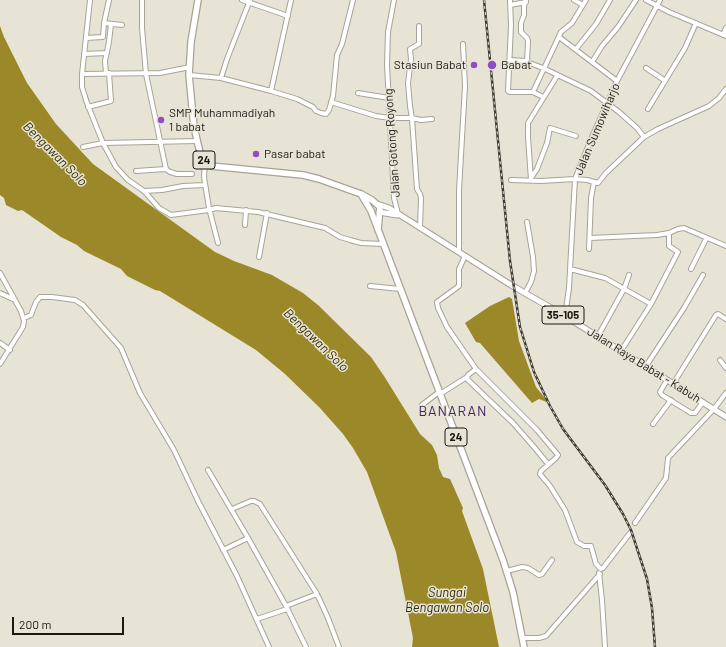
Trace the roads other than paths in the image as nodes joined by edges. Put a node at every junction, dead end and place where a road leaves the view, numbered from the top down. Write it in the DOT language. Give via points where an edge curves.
graph roads {
  1 [pos="90,0"];
  2 [pos="109,0"];
  3 [pos="142,0"];
  4 [pos="198,0"];
  5 [pos="242,0"];
  6 [pos="291,0"];
  7 [pos="353,0"];
  8 [pos="394,0"];
  9 [pos="574,0"];
  10 [pos="586,0"];
  11 [pos="610,0"];
  12 [pos="636,0"];
  13 [pos="646,0"];
  14 [pos="660,0"];
  15 [pos="249,1"];
  16 [pos="526,1"];
  17 [pos="510,2"];
  18 [pos="583,5"];
  19 [pos="657,6"];
  20 [pos="288,16"];
  21 [pos="104,23"];
  22 [pos="696,23"];
  23 [pos="111,24"];
  24 [pos="122,25"];
  25 [pos="419,26"];
  26 [pos="726,28"];
  27 [pos="725,35"];
  28 [pos="559,36"];
  29 [pos="103,37"];
  30 [pos="86,38"];
  31 [pos="109,42"];
  32 [pos="463,44"];
  33 [pos="576,49"];
  34 [pos="107,52"];
  35 [pos="84,54"];
  36 [pos="509,60"];
  37 [pos="526,61"];
  38 [pos="592,62"];
  39 [pos="190,67"];
  40 [pos="544,68"];
  41 [pos="646,68"];
  42 [pos="107,73"];
  43 [pos="82,74"];
  44 [pos="146,74"];
  45 [pos="189,74"];
  46 [pos="557,76"];
  47 [pos="221,78"];
  48 [pos="664,80"];
  49 [pos="617,81"];
  50 [pos="726,89"];
  51 [pos="271,91"];
  52 [pos="533,92"];
  53 [pos="358,93"];
  54 [pos="543,97"];
  55 [pos="389,98"];
  56 [pos="332,102"];
  57 [pos="607,103"];
  58 [pos="88,107"];
  59 [pos="648,109"];
  60 [pos="390,118"];
  61 [pos="412,118"];
  62 [pos="432,119"];
  63 [pos="576,136"];
  64 [pos="644,137"];
  65 [pos="197,141"];
  66 [pos="160,142"];
  67 [pos="103,143"];
  68 [pos="83,147"];
  69 [pos="205,161"];
  70 [pos="166,169"];
  71 [pos="136,171"];
  72 [pos="192,174"];
  73 [pos="531,179"];
  74 [pos="575,179"];
  75 [pos="511,180"];
  76 [pos="594,182"];
  77 [pos="205,185"];
  78 [pos="144,190"];
  79 [pos="361,194"];
  80 [pos="378,204"];
  81 [pos="209,210"];
  82 [pos="246,210"];
  83 [pos="371,211"];
  84 [pos="379,212"];
  85 [pos="267,214"];
  86 [pos="398,215"];
  87 [pos="527,222"];
  88 [pos="245,224"];
  89 [pos="420,228"];
  90 [pos="378,230"];
  91 [pos="669,233"];
  92 [pos="590,238"];
  93 [pos="706,238"];
  94 [pos="218,243"];
  95 [pos="383,244"];
  96 [pos="726,246"];
  97 [pos="589,249"];
  98 [pos="459,252"];
  99 [pos="465,256"];
  100 [pos="260,257"];
  101 [pos="570,269"];
  102 [pos="690,269"];
  103 [pos="0,273"];
  104 [pos="629,275"];
  105 [pos="703,275"];
  106 [pos="370,286"];
  107 [pos="400,289"];
  108 [pos="624,289"];
  109 [pos="0,293"];
  110 [pos="525,294"];
  111 [pos="15,300"];
  112 [pos="651,304"];
  113 [pos="565,316"];
  114 [pos="24,318"];
  115 [pos="726,319"];
  116 [pos="598,336"];
  117 [pos="0,343"];
  118 [pos="10,350"];
  119 [pos="621,351"];
  120 [pos="720,360"];
  121 [pos="0,364"];
  122 [pos="646,366"];
  123 [pos="726,368"];
  124 [pos="476,369"];
  125 [pos="467,377"];
  126 [pos="667,380"];
  127 [pos="673,384"];
  128 [pos="439,393"];
  129 [pos="726,393"];
  130 [pos="671,400"];
  131 [pos="703,402"];
  132 [pos="422,405"];
  133 [pos="714,409"];
  134 [pos="726,417"];
  135 [pos="653,424"];
  136 [pos="548,464"];
  137 [pos="208,470"];
  138 [pos="232,509"];
  139 [pos="636,523"];
  140 [pos="630,533"];
  141 [pos="248,538"];
  142 [pos="223,550"];
  143 [pos="552,560"];
  144 [pos="601,569"];
  145 [pos="507,571"];
  146 [pos="600,574"];
  147 [pos="316,594"];
  148 [pos="287,607"];
  149 [pos="257,619"];
  150 [pos="522,638"];
  151 [pos="269,647"];
  152 [pos="306,647"];
  153 [pos="339,647"];
  154 [pos="524,647"];
  155 [pos="605,647"];
  1 -- 30 [label="street"];
  2 -- 21 [label="street"];
  3 -- 44 [label="street"];
  4 -- 39 [label="highway, 24"];
  5 -- 15 [label="street"];
  6 -- 20 [label="street"];
  7 -- 56 [label="street" via="336,62"];
  8 -- 55 [label="street, Jalan Gotong Royong" via="387,38"];
  9 -- 18 [label="street"];
  10 -- 18 [label="street"];
  11 -- 33 [label="street" via="596,24"];
  12 -- 38 [label="street"];
  13 -- 19 [label="street"];
  14 -- 19 [label="street, Jalan Sumowiharjo"];
  15 -- 20 [label="street"];
  15 -- 47 [label="street"];
  16 -- 17 [label="street"];
  16 -- 37 [label="street" via="521,32 528,41"];
  17 -- 36 [label="street"];
  18 -- 28 [label="street" via="572,23"];
  19 -- 22 [label="street"];
  19 -- 49 [label="street, Jalan Sumowiharjo"];
  20 -- 51 [label="street"];
  21 -- 23 [label="street"];
  21 -- 29 [label="street"];
  22 -- 27 [label="street"];
  22 -- 48 [label="street" via="685,48"];
  23 -- 24 [label="street"];
  23 -- 31 [label="street"];
  25 -- 61 [label="street" via="419,44 411,47 410,52 408,83"];
  26 -- 27 [label="street"];
  28 -- 33 [label="street"];
  28 -- 40 [label="street"];
  29 -- 30 [label="street"];
  29 -- 31 [label="street"];
  30 -- 35 [label="street"];
  31 -- 34 [label="street"];
  32 -- 98 [label="street" via="466,86 459,190"];
  33 -- 38 [label="street"];
  34 -- 35 [label="street"];
  34 -- 42 [label="street"];
  35 -- 43 [label="street"];
  36 -- 37 [label="street"];
  36 -- 52 [label="street" via="508,91"];
  37 -- 40 [label="street"];
  38 -- 49 [label="street"];
  39 -- 44 [label="street"];
  39 -- 45 [label="highway, 24"];
  40 -- 46 [label="street"];
  40 -- 52 [label="street"];
  41 -- 48 [label="street"];
  42 -- 43 [label="street"];
  42 -- 44 [label="street"];
  42 -- 58 [label="street" via="111,102"];
  43 -- 58 [label="street" via="82,87"];
  44 -- 66 [label="street"];
  45 -- 47 [label="street"];
  45 -- 65 [label="highway, 24"];
  46 -- 54 [label="street"];
  46 -- 57 [label="street" via="583,87"];
  47 -- 51 [label="street"];
  48 -- 59 [label="street"];
  49 -- 57 [label="street, Jalan Sumowiharjo"];
  50 -- 64 [label="street" via="705,108"];
  51 -- 56 [label="street" via="297,99 324,114"];
  52 -- 54 [label="street"];
  53 -- 55 [label="street"];
  54 -- 73 [label="street" via="528,123"];
  55 -- 60 [label="street, Jalan Gotong Royong"];
  56 -- 60 [label="street"];
  57 -- 64 [label="street"];
  57 -- 74 [label="street, Jalan Sumowiharjo"];
  58 -- 67 [label="street"];
  60 -- 61 [label="street"];
  60 -- 86 [label="street, Jalan Gotong Royong" via="394,198"];
  61 -- 62 [label="street"];
  61 -- 89 [label="street" via="417,189 421,198"];
  63 -- 73 [label="street" via="550,128 547,142"];
  64 -- 76 [label="street" via="599,182"];
  65 -- 66 [label="street"];
  65 -- 69 [label="highway, 24" via="200,155"];
  66 -- 67 [label="street"];
  66 -- 70 [label="street"];
  67 -- 68 [label="street"];
  67 -- 78 [label="street" via="120,173"];
  69 -- 77 [label="street"];
  69 -- 79 [label="highway, 24" via="216,167 303,175"];
  70 -- 71 [label="street"];
  70 -- 72 [label="street" via="178,174"];
  73 -- 74 [label="street"];
  73 -- 75 [label="street"];
  74 -- 76 [label="street"];
  74 -- 101 [label="street, Jalan Sumowiharjo"];
  76 -- 92 [label="street"];
  77 -- 78 [label="street"];
  77 -- 81 [label="street"];
  78 -- 81 [label="street" via="159,208 172,215"];
  79 -- 80 [label="highway, 24"];
  79 -- 83 [label="highway, 24"];
  80 -- 83 [label="highway" via="372,206"];
  80 -- 84 [label="highway, 24"];
  80 -- 86 [label="main road, 35-105" via="390,208"];
  81 -- 82 [label="street"];
  81 -- 94 [label="street"];
  82 -- 85 [label="street"];
  82 -- 88 [label="street"];
  83 -- 84 [label="highway" via="375,214"];
  83 -- 90 [label="highway, 24"];
  84 -- 86 [label="main road, 35-105"];
  84 -- 90 [label="highway, 24"];
  85 -- 95 [label="street" via="325,228 340,237 361,243"];
  85 -- 100 [label="street"];
  86 -- 89 [label="main road, Jalan Raya Babat - Kabuh / 35-105"];
  87 -- 110 [label="street" via="534,271"];
  89 -- 98 [label="main road, Jalan Raya Babat - Kabuh / 35-105"];
  90 -- 95 [label="highway, 24"];
  91 -- 92 [label="street"];
  91 -- 93 [label="street" via="684,228"];
  91 -- 112 [label="street" via="669,246 678,252"];
  92 -- 97 [label="street"];
  93 -- 96 [label="street"];
  93 -- 102 [label="street"];
  95 -- 107 [label="highway, 24"];
  98 -- 99 [label="main road, Jalan Raya Babat - Kabuh / 35-105"];
  99 -- 110 [label="main road, Jalan Raya Babat - Kabuh / 35-105"];
  99 -- 124 [label="street" via="459,269 459,286 437,302 447,327"];
  101 -- 108 [label="street" via="605,278"];
  101 -- 113 [label="street, Jalan Sumowiharjo"];
  103 -- 111 [label="street"];
  104 -- 108 [label="street"];
  105 -- 122 [label="street"];
  106 -- 107 [label="street"];
  107 -- 128 [label="highway, 24"];
  108 -- 112 [label="street"];
  108 -- 116 [label="street"];
  109 -- 111 [label="street"];
  110 -- 113 [label="main road, Jalan Raya Babat - Kabuh / 35-105"];
  111 -- 114 [label="street"];
  112 -- 119 [label="street"];
  113 -- 116 [label="main road, Jalan Raya Babat - Kabuh / 35-105"];
  114 -- 118 [label="street" via="23,327"];
  114 -- 142 [label="street" via="31,315 40,297 75,300 107,330 121,348 140,393 174,450"];
  115 -- 127 [label="street" via="716,315"];
  116 -- 119 [label="main road, Jalan Raya Babat - Kabuh / 35-105"];
  117 -- 118 [label="street"];
  118 -- 121 [label="street"];
  119 -- 122 [label="main road, Jalan Raya Babat - Kabuh / 35-105"];
  120 -- 123 [label="street"];
  122 -- 126 [label="main road, Jalan Raya Babat - Kabuh / 35-105"];
  124 -- 125 [label="street"];
  124 -- 136 [label="street" via="558,454"];
  125 -- 128 [label="street"];
  125 -- 136 [label="street" via="513,423"];
  126 -- 127 [label="main road, Jalan Raya Babat - Kabuh / 35-105"];
  126 -- 130 [label="street" via="660,393"];
  127 -- 131 [label="main road, Jalan Raya Babat - Kabuh / 35-105"];
  128 -- 132 [label="street"];
  128 -- 145 [label="highway, 24"];
  129 -- 133 [label="street"];
  130 -- 131 [label="street" via="694,413"];
  130 -- 135 [label="street"];
  131 -- 133 [label="main road, Jalan Raya Babat - Kabuh / 35-105"];
  133 -- 134 [label="main road, Jalan Raya Babat - Kabuh / 35-105"];
  133 -- 139 [label="street" via="668,458 666,478"];
  136 -- 144 [label="street" via="540,474 565,510 577,542 590,546 595,563"];
  137 -- 138 [label="street"];
  138 -- 141 [label="street"];
  138 -- 147 [label="street" via="251,501 260,504"];
  140 -- 144 [label="street"];
  141 -- 142 [label="street"];
  141 -- 148 [label="street"];
  142 -- 149 [label="street"];
  143 -- 145 [label="street" via="539,575 522,567"];
  144 -- 146 [label="street"];
  145 -- 150 [label="highway, 24"];
  146 -- 150 [label="street" via="546,636"];
  146 -- 155 [label="street"];
  147 -- 148 [label="street"];
  147 -- 153 [label="street"];
  148 -- 149 [label="street"];
  148 -- 152 [label="street"];
  149 -- 151 [label="street"];
  150 -- 154 [label="highway, 24"];
}
